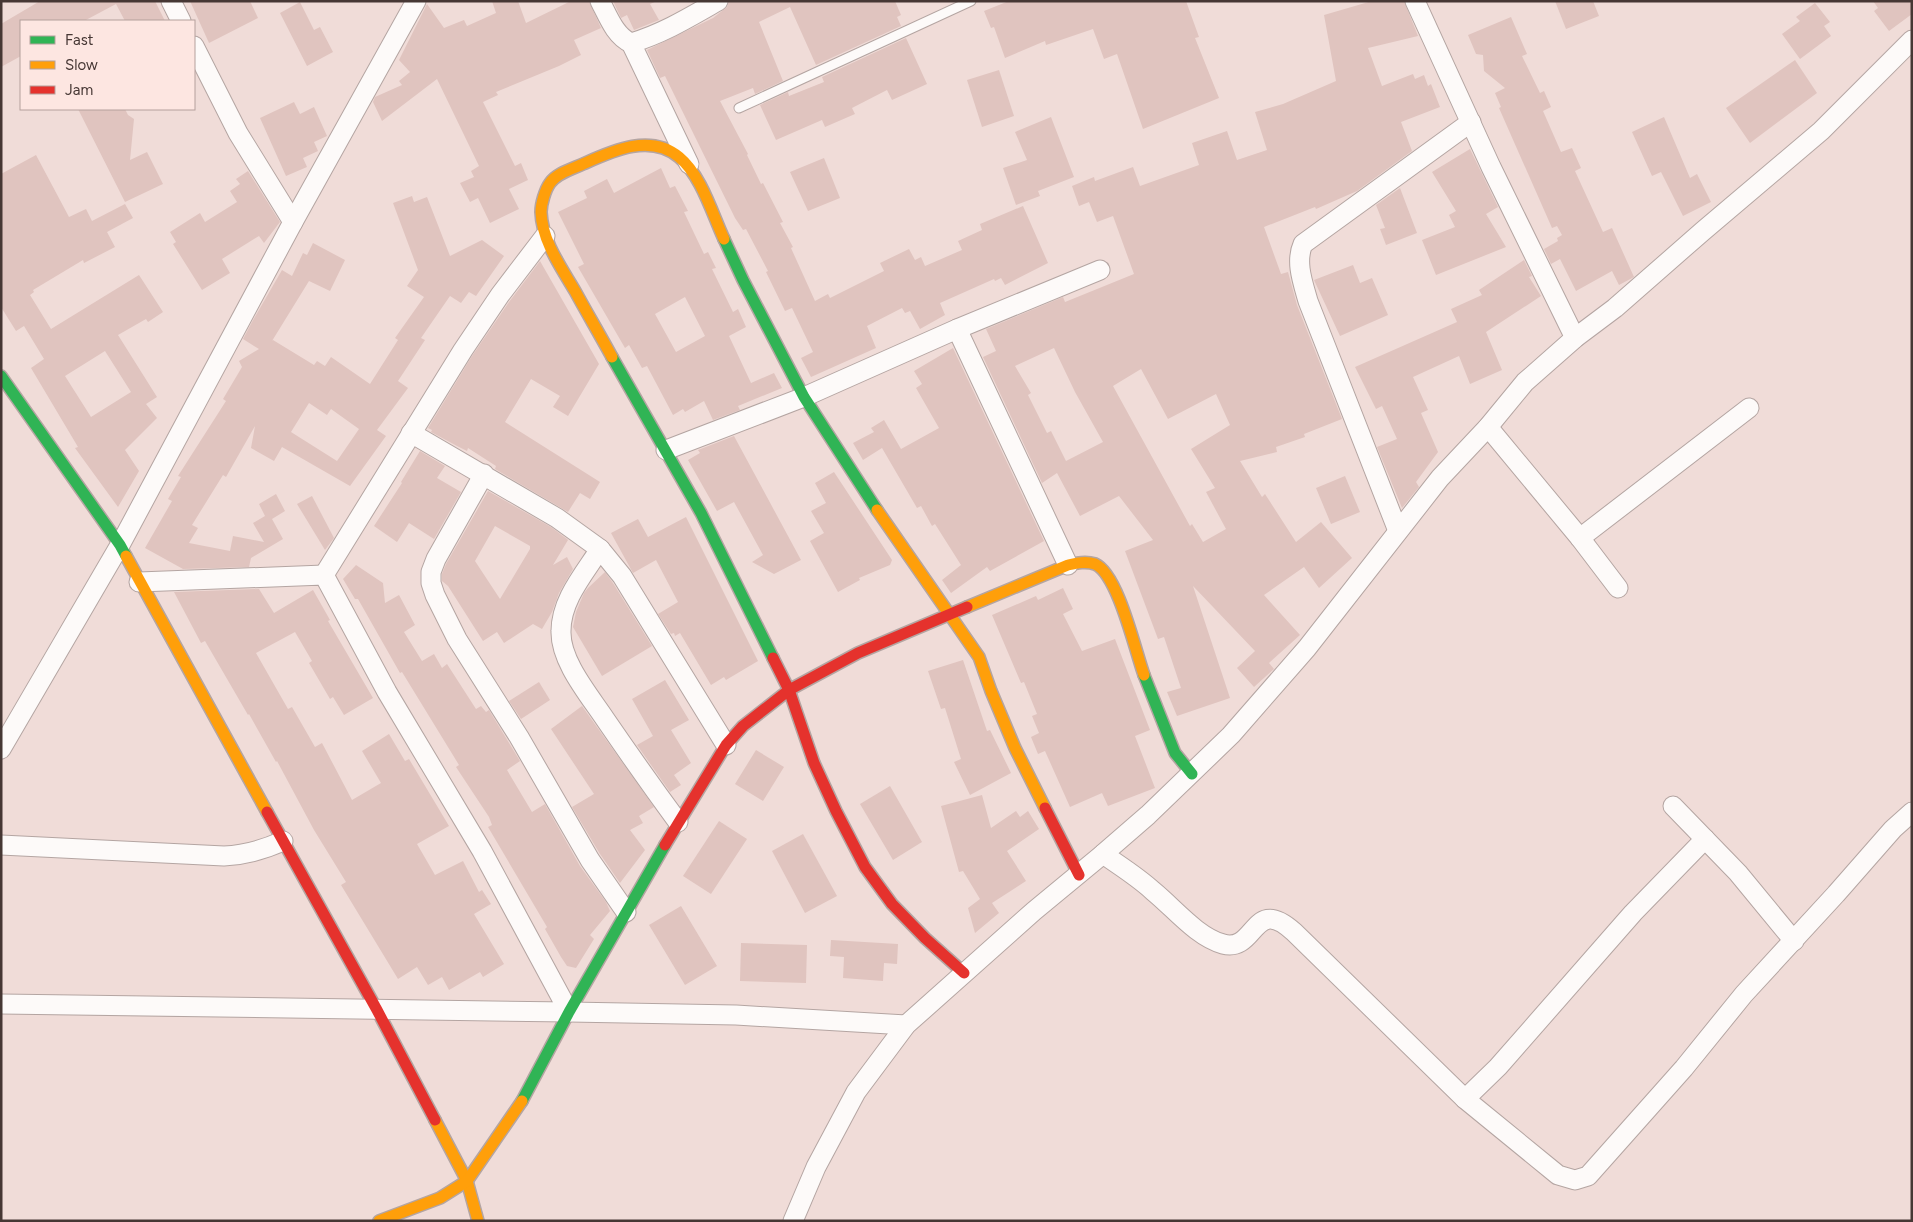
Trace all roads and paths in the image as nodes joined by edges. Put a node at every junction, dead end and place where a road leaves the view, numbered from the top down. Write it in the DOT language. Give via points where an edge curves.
graph roads {
  1 [pos="171,1"];
  2 [pos="416,1"];
  3 [pos="600,1"];
  4 [pos="718,1"];
  5 [pos="971,1"];
  6 [pos="1415,1"];
  7 [pos="180,20"];
  8 [pos="1912,40"];
  9 [pos="631,44"];
  10 [pos="195,48"];
  11 [pos="739,108"];
  12 [pos="1471,122"];
  13 [pos="694,173"];
  14 [pos="293,222"];
  15 [pos="545,236"];
  16 [pos="1100,270"];
  17 [pos="957,329"];
  18 [pos="1575,338"];
  19 [pos="1,376"];
  20 [pos="804,397"];
  21 [pos="1749,408"];
  22 [pos="1488,427"];
  23 [pos="411,433"];
  24 [pos="666,450"];
  25 [pos="484,474"];
  26 [pos="1398,531"];
  27 [pos="1580,538"];
  28 [pos="120,545"];
  29 [pos="600,549"];
  30 [pos="1068,565"];
  31 [pos="324,575"];
  32 [pos="139,582"];
  33 [pos="1618,588"];
  34 [pos="949,616"];
  35 [pos="789,690"];
  36 [pos="726,746"];
  37 [pos="1,749"];
  38 [pos="1192,774"];
  39 [pos="1673,806"];
  40 [pos="1912,812"];
  41 [pos="678,822"];
  42 [pos="1705,839"];
  43 [pos="283,841"];
  44 [pos="1,845"];
  45 [pos="1103,854"];
  46 [pos="1079,874"];
  47 [pos="626,912"];
  48 [pos="1794,941"];
  49 [pos="964,973"];
  50 [pos="1,1004"];
  51 [pos="378,1010"];
  52 [pos="569,1012"];
  53 [pos="906,1025"];
  54 [pos="1465,1099"];
  55 [pos="467,1181"];
  56 [pos="379,1221"];
  57 [pos="478,1221"];
  58 [pos="793,1221"];
  1 -- 7 [label="street"];
  2 -- 14 [label="street"];
  3 -- 9 [label="street" via="618,33"];
  4 -- 9 [label="street"];
  5 -- 11 [label="lane"];
  6 -- 12 [label="street"];
  8 -- 18 [label="street" via="1821,132 1615,308"];
  9 -- 13 [label="street"];
  10 -- 14 [label="street" via="238,133"];
  12 -- 18 [label="street"];
  12 -- 26 [label="street" via="1303,244 1300,252 1300,268 1308,301"];
  13 -- 15 [label="street" via="679,156 648,145 630,146 581,164 550,183 541,211"];
  13 -- 20 [label="street" via="743,280"];
  14 -- 28 [label="street"];
  15 -- 23 [label="street" via="483,320"];
  15 -- 24 [label="street"];
  16 -- 17 [label="street"];
  17 -- 20 [label="street"];
  17 -- 30 [label="street"];
  18 -- 22 [label="street" via="1525,382"];
  19 -- 28 [label="street"];
  20 -- 24 [label="street"];
  20 -- 34 [label="street"];
  21 -- 27 [label="street"];
  22 -- 26 [label="street" via="1440,478"];
  22 -- 27 [label="street"];
  23 -- 25 [label="street"];
  23 -- 31 [label="street"];
  24 -- 35 [label="street" via="733,575"];
  25 -- 29 [label="street" via="565,523"];
  25 -- 47 [label="street" via="436,559 431,583 457,639 519,737 590,860"];
  26 -- 38 [label="street" via="1301,655"];
  27 -- 33 [label="street"];
  28 -- 32 [label="street"];
  28 -- 37 [label="street"];
  29 -- 36 [label="street" via="622,576"];
  29 -- 41 [label="street" via="572,593 562,616 562,646 577,678"];
  30 -- 34 [label="street"];
  30 -- 38 [label="street" via="1085,561 1099,565 1108,574 1175,753"];
  31 -- 32 [label="street"];
  31 -- 52 [label="street"];
  32 -- 43 [label="street"];
  34 -- 35 [label="street" via="858,653"];
  34 -- 46 [label="street" via="966,634 979,657 1015,748"];
  35 -- 36 [label="street" via="743,726"];
  35 -- 49 [label="street" via="814,763 865,867 892,904"];
  36 -- 41 [label="street"];
  38 -- 45 [label="street"];
  39 -- 42 [label="street"];
  40 -- 48 [label="street" via="1893,828"];
  41 -- 47 [label="street"];
  42 -- 48 [label="street" via="1738,873"];
  42 -- 54 [label="street" via="1633,913 1498,1067"];
  43 -- 44 [label="street" via="244,855 224,856"];
  43 -- 51 [label="street"];
  45 -- 46 [label="street"];
  45 -- 54 [label="street" via="1152,890 1189,923 1219,942 1236,944 1265,919 1279,920"];
  46 -- 49 [label="street"];
  47 -- 52 [label="street"];
  48 -- 54 [label="street" via="1744,994 1684,1068 1588,1176 1576,1180 1558,1175"];
  49 -- 53 [label="street"];
  50 -- 51 [label="street"];
  51 -- 52 [label="street"];
  51 -- 55 [label="street"];
  52 -- 53 [label="street" via="736,1015"];
  52 -- 55 [label="street" via="522,1101"];
  53 -- 58 [label="street" via="856,1092 816,1167"];
  55 -- 56 [label="street" via="440,1198"];
  55 -- 57 [label="street"];
}
